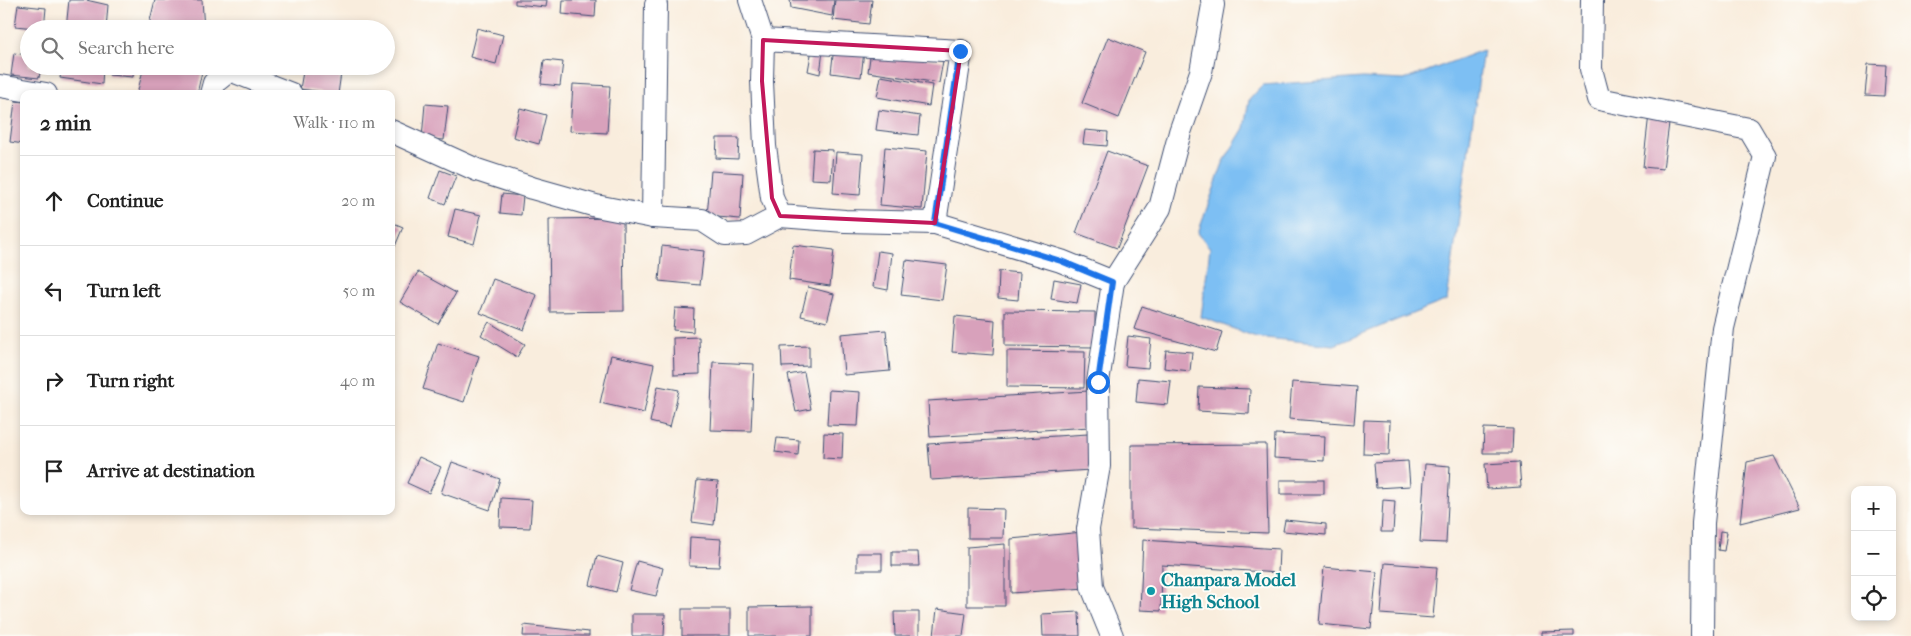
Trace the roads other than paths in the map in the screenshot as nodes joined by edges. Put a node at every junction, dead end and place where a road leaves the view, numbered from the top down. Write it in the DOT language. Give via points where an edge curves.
graph roads {
  1 [pos="750,0"];
  2 [pos="1212,0"];
  3 [pos="1592,0"];
  4 [pos="656,5"];
  5 [pos="763,40"];
  6 [pos="224,75"];
  7 [pos="243,75"];
  8 [pos="0,86"];
  9 [pos="23,90"];
  10 [pos="212,90"];
  11 [pos="281,90"];
  12 [pos="395,134"];
  13 [pos="653,216"];
  14 [pos="780,216"];
  15 [pos="935,223"];
  16 [pos="1112,282"];
  17 [pos="1112,636"];
  18 [pos="1702,636"];
  1 -- 5 [label="street"];
  2 -- 16 [label="street" via="1201,72 1180,132 1160,208"];
  3 -- 18 [label="street" via="1591,69 1599,99 1749,129 1765,156 1723,328 1703,523"];
  4 -- 13 [label="street"];
  5 -- 14 [label="street" via="765,146 772,198"];
  5 -- 15 [label="street" via="960,51"];
  6 -- 10 [label="street" via="214,83"];
  7 -- 11 [label="street"];
  8 -- 9 [label="street"];
  12 -- 13 [label="street" via="495,176 596,206"];
  13 -- 14 [label="street" via="702,220 725,235 746,234"];
  14 -- 15 [label="street"];
  15 -- 16 [label="street" via="1061,261"];
  16 -- 17 [label="street" via="1098,382 1099,466 1088,529 1092,587"];
}
